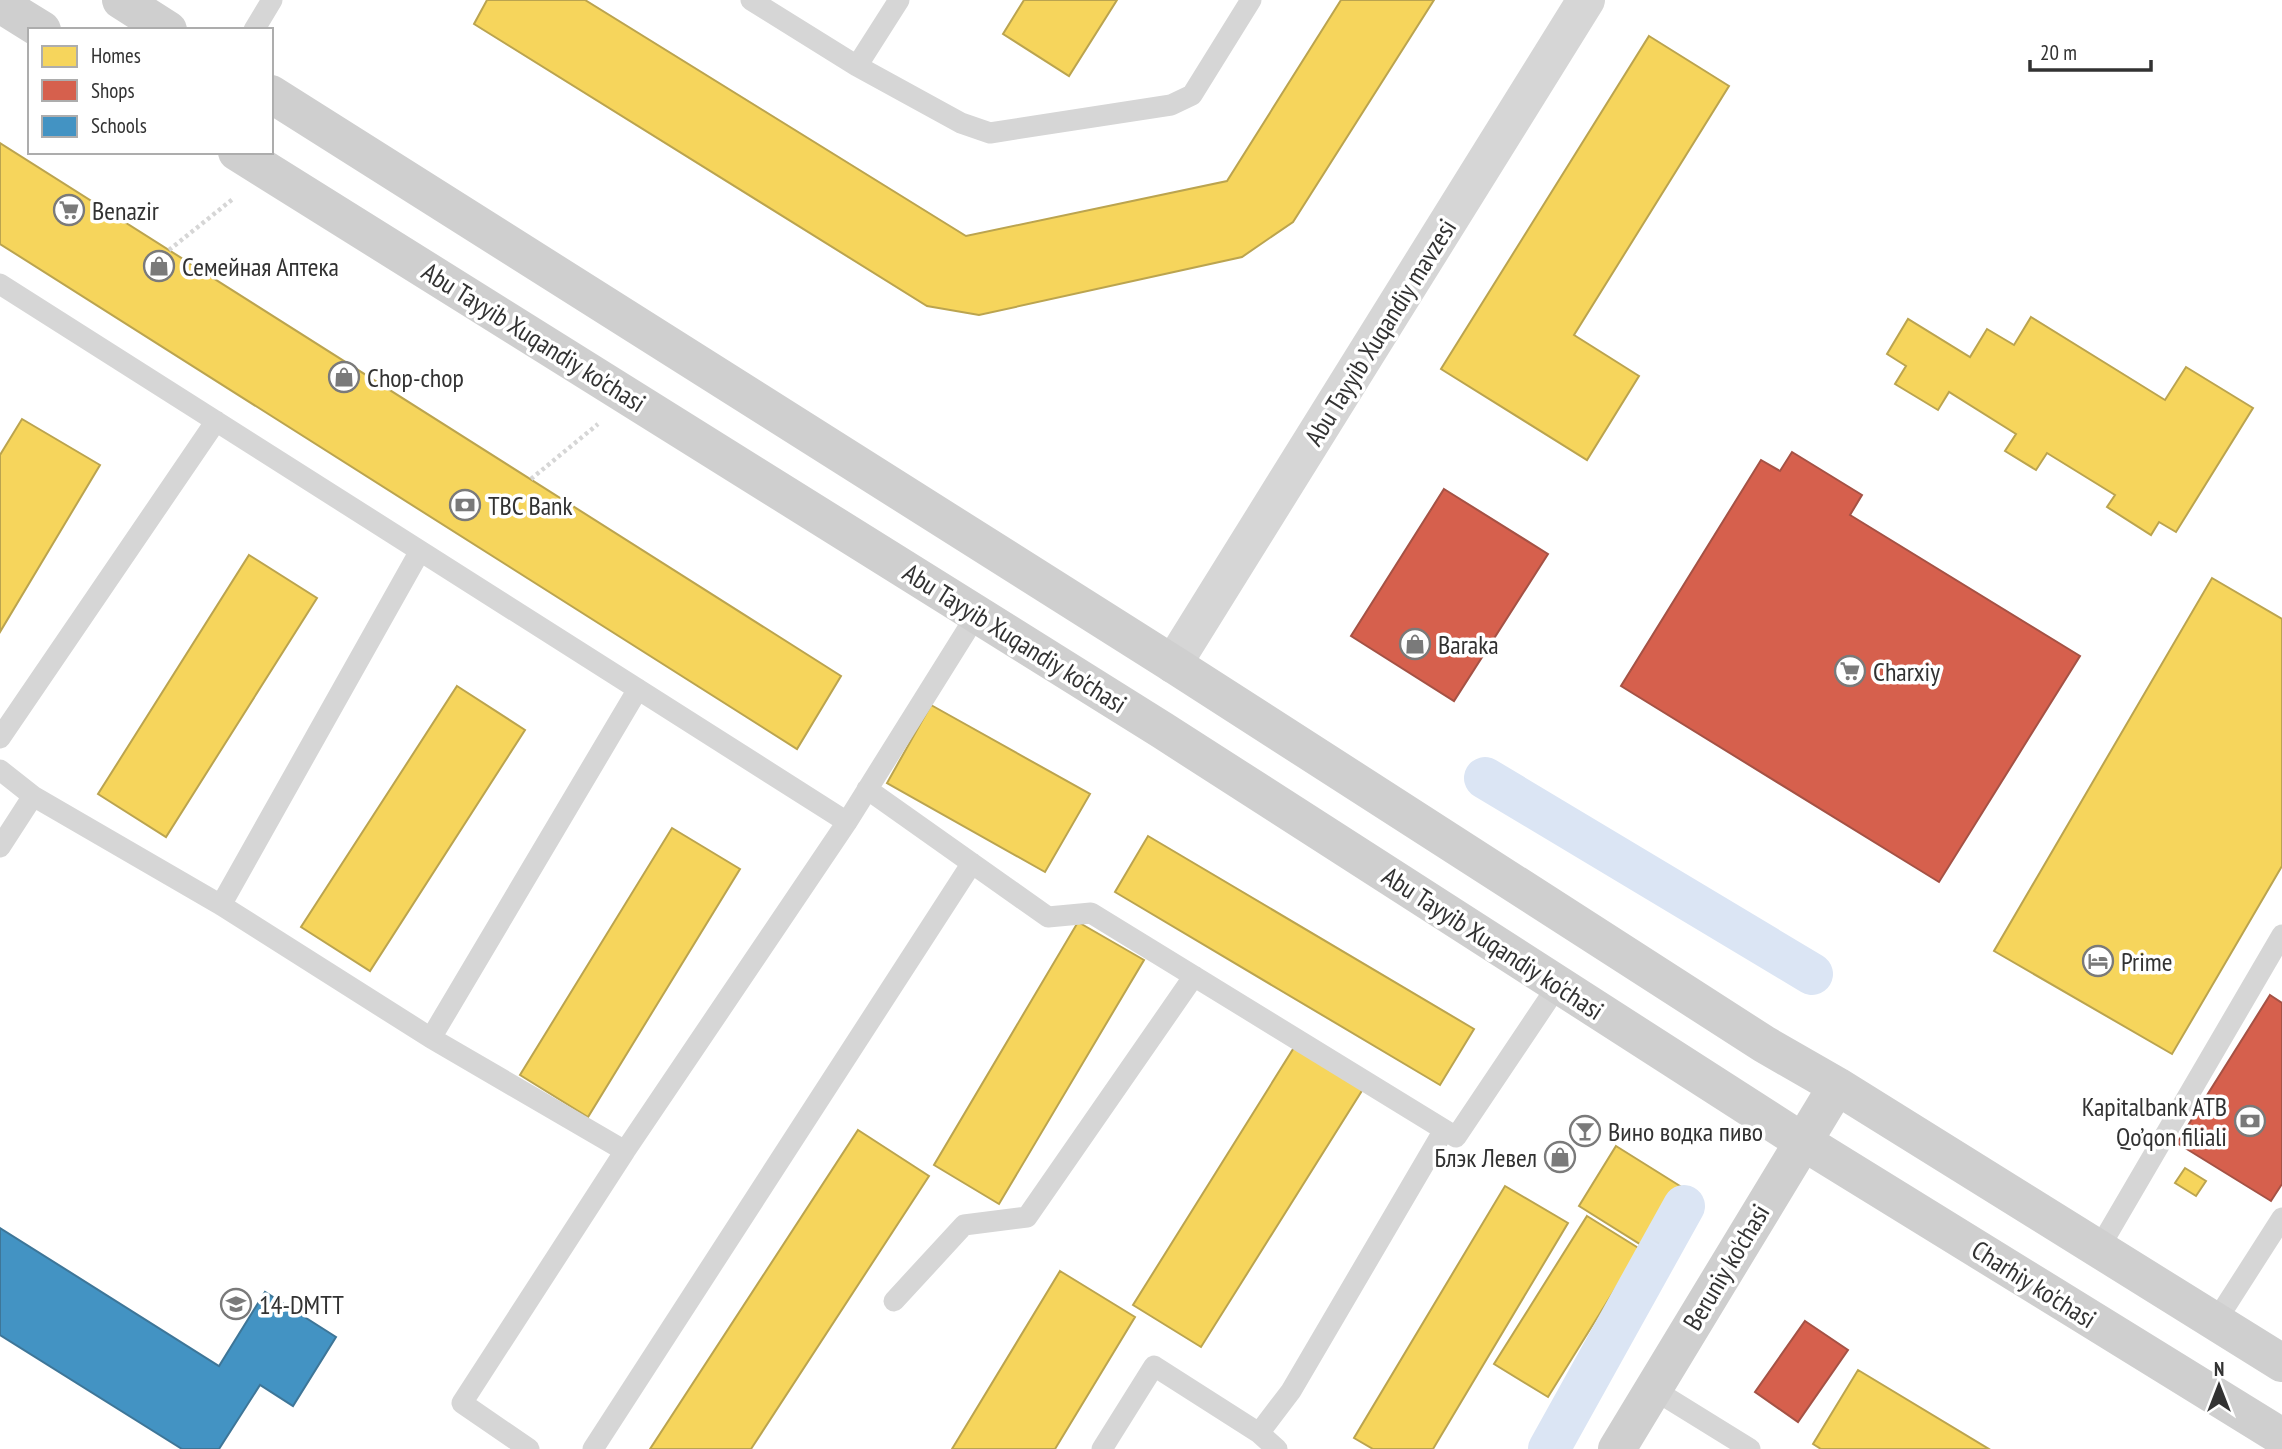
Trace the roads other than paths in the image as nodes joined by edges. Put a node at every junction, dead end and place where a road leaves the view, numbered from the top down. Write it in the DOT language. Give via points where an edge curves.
graph roads {
  1 [pos="121,0"];
  2 [pos="272,0"];
  3 [pos="751,0"];
  4 [pos="899,0"];
  5 [pos="1251,0"];
  6 [pos="1586,0"];
  7 [pos="0,4"];
  8 [pos="39,28"];
  9 [pos="165,28"];
  10 [pos="255,28"];
  11 [pos="857,66"];
  12 [pos="273,95"];
  13 [pos="240,154"];
  14 [pos="0,285"];
  15 [pos="216,421"];
  16 [pos="420,551"];
  17 [pos="976,614"];
  18 [pos="1174,664"];
  19 [pos="638,689"];
  20 [pos="0,738"];
  21 [pos="0,771"];
  22 [pos="867,789"];
  23 [pos="33,796"];
  24 [pos="847,822"];
  25 [pos="0,847"];
  26 [pos="972,863"];
  27 [pos="221,905"];
  28 [pos="2282,935"];
  29 [pos="1194,976"];
  30 [pos="1558,985"];
  31 [pos="430,1038"];
  32 [pos="1837,1086"];
  33 [pos="1444,1130"];
  34 [pos="1794,1136"];
  35 [pos="625,1151"];
  36 [pos="2282,1218"];
  37 [pos="2098,1250"];
  38 [pos="894,1301"];
  39 [pos="2216,1321"];
  40 [pos="2282,1363"];
  41 [pos="1653,1389"];
  42 [pos="1259,1433"];
  43 [pos="2282,1437"];
  44 [pos="529,1449"];
  45 [pos="593,1449"];
  46 [pos="1102,1449"];
  47 [pos="1277,1449"];
  48 [pos="1617,1449"];
  49 [pos="1750,1449"];
  1 -- 9 [label="main road"];
  2 -- 10 [label="lane"];
  3 -- 11 [label="lane"];
  4 -- 11 [label="lane"];
  5 -- 11 [label="lane" via="1192,95 1171,105 990,133 961,123"];
  6 -- 18 [label="street, Abu Tayyib Xuqandiy mavzesi"];
  7 -- 8 [label="main road"];
  12 -- 18 [label="main road"];
  13 -- 17 [label="main road, Abu Tayyib Xuqandiy ko'chasi"];
  14 -- 15 [label="lane"];
  15 -- 16 [label="lane"];
  15 -- 20 [label="lane"];
  16 -- 19 [label="lane"];
  16 -- 27 [label="lane"];
  17 -- 22 [label="lane"];
  17 -- 30 [label="main road, Abu Tayyib Xuqandiy ko'chasi"];
  18 -- 32 [label="main road" via="1764,1044"];
  19 -- 24 [label="lane"];
  19 -- 31 [label="lane"];
  21 -- 23 [label="lane"];
  22 -- 24 [label="lane"];
  22 -- 26 [label="lane"];
  23 -- 25 [label="lane"];
  23 -- 27 [label="lane"];
  24 -- 35 [label="lane"];
  26 -- 29 [label="lane" via="1048,917 1091,913"];
  26 -- 45 [label="lane"];
  27 -- 31 [label="lane"];
  28 -- 37 [label="lane"];
  29 -- 33 [label="lane"];
  29 -- 38 [label="lane" via="1027,1217 964,1225"];
  30 -- 33 [label="lane" via="1456,1138"];
  30 -- 34 [label="main road, Abu Tayyib Xuqandiy ko'chasi"];
  31 -- 35 [label="lane"];
  32 -- 34 [label="main road, Beruniy ko'chasi"];
  32 -- 37 [label="main road"];
  33 -- 42 [label="lane" via="1291,1391"];
  34 -- 41 [label="main road, Beruniy ko'chasi"];
  34 -- 43 [label="main road, Charhiy ko'chasi"];
  35 -- 44 [label="lane" via="462,1403"];
  36 -- 39 [label="lane"];
  37 -- 39 [label="main road"];
  39 -- 40 [label="main road"];
  41 -- 48 [label="main road, Beruniy ko'chasi"];
  41 -- 49 [label="lane"];
  42 -- 46 [label="lane" via="1154,1366"];
  42 -- 47 [label="lane"];
}
